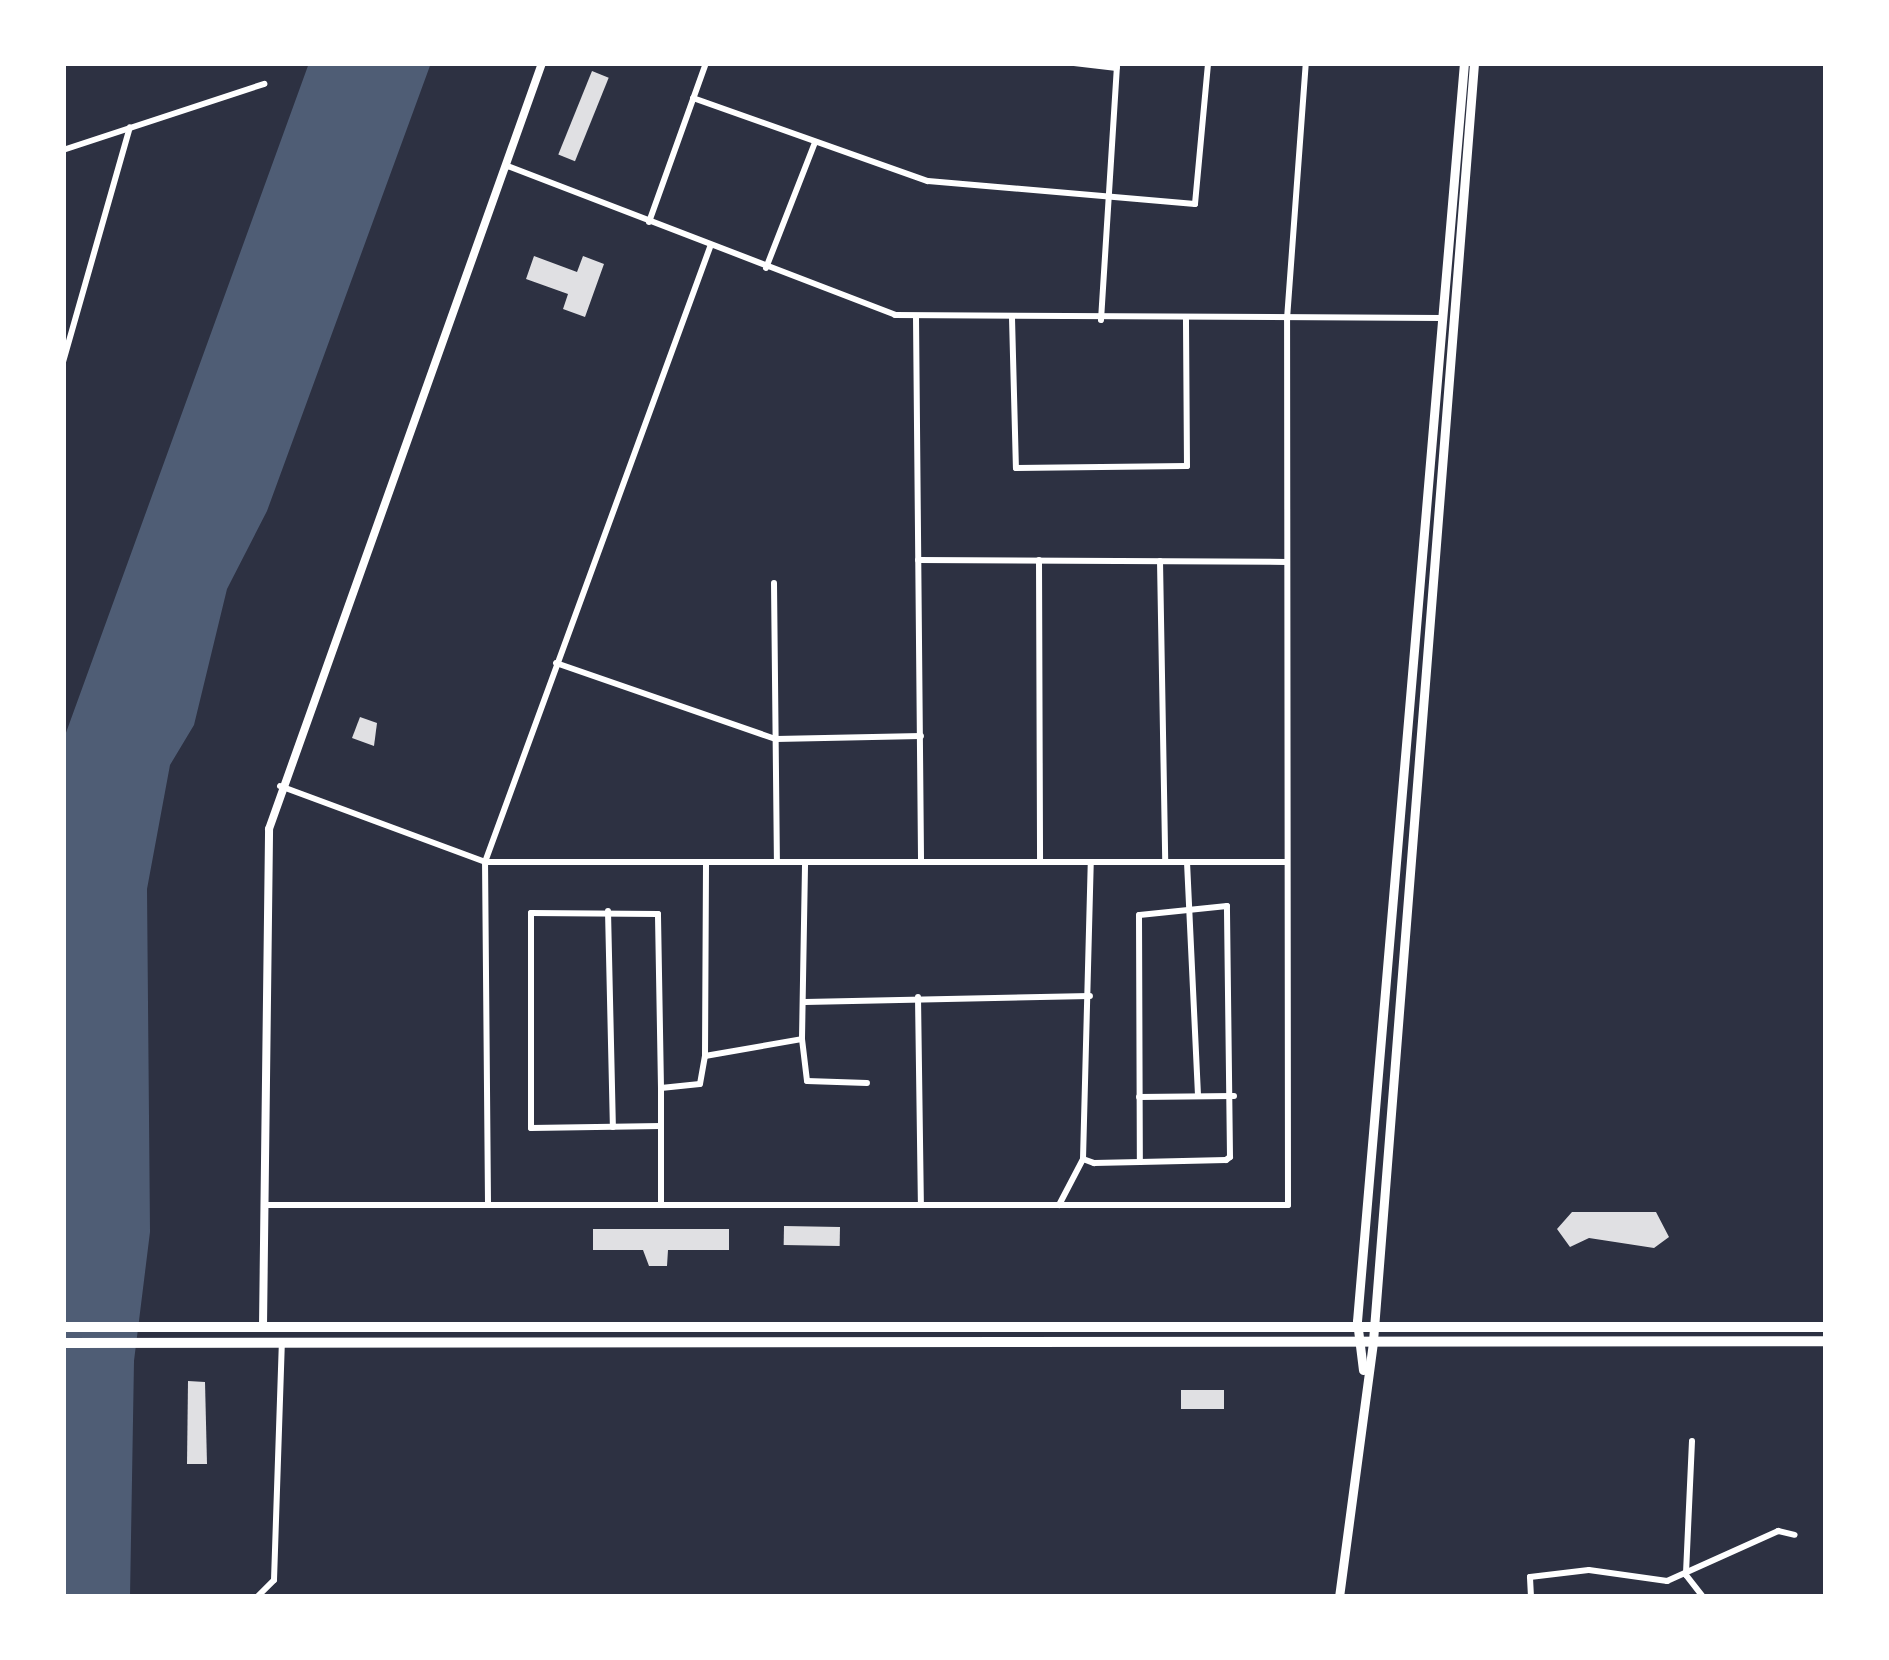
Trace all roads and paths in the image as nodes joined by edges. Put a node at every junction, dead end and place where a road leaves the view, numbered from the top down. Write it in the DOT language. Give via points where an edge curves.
graph roads {
  1 [pos="542,63"];
  2 [pos="706,63"];
  3 [pos="1074,63"];
  4 [pos="1208,63"];
  5 [pos="1306,63"];
  6 [pos="1464,63"];
  7 [pos="1474,63"];
  8 [pos="1117,65"];
  9 [pos="264,84"];
  10 [pos="693,98"];
  11 [pos="130,127"];
  12 [pos="815,142"];
  13 [pos="63,149"];
  14 [pos="505,165"];
  15 [pos="1108,200"];
  16 [pos="649,222"];
  17 [pos="710,247"];
  18 [pos="766,268"];
  19 [pos="916,317"];
  20 [pos="1012,318"];
  21 [pos="1446,318"];
  22 [pos="1287,319"];
  23 [pos="1101,320"];
  24 [pos="1186,320"];
  25 [pos="63,362"];
  26 [pos="918,560"];
  27 [pos="1039,560"];
  28 [pos="1160,561"];
  29 [pos="1287,562"];
  30 [pos="774,583"];
  31 [pos="556,663"];
  32 [pos="921,736"];
  33 [pos="776,739"];
  34 [pos="280,786"];
  35 [pos="484,862"];
  36 [pos="706,862"];
  37 [pos="777,862"];
  38 [pos="805,862"];
  39 [pos="921,862"];
  40 [pos="1040,862"];
  41 [pos="1091,862"];
  42 [pos="1165,862"];
  43 [pos="1187,862"];
  44 [pos="1286,862"];
  45 [pos="1188,905"];
  46 [pos="608,911"];
  47 [pos="918,996"];
  48 [pos="1090,996"];
  49 [pos="805,1002"];
  50 [pos="802,1039"];
  51 [pos="705,1056"];
  52 [pos="867,1083"];
  53 [pos="661,1088"];
  54 [pos="1139,1096"];
  55 [pos="1198,1096"];
  56 [pos="1234,1096"];
  57 [pos="662,1126"];
  58 [pos="613,1127"];
  59 [pos="1084,1159"];
  60 [pos="1140,1162"];
  61 [pos="661,1202"];
  62 [pos="488,1203"];
  63 [pos="921,1203"];
  64 [pos="265,1205"];
  65 [pos="1059,1205"];
  66 [pos="1357,1321"];
  67 [pos="1012,1322"];
  68 [pos="1374,1322"];
  69 [pos="263,1326"];
  70 [pos="63,1327"];
  71 [pos="1826,1327"];
  72 [pos="282,1340"];
  73 [pos="1356,1341"];
  74 [pos="1373,1341"];
  75 [pos="1826,1341"];
  76 [pos="63,1342"];
  77 [pos="1013,1342"];
  78 [pos="1363,1370"];
  79 [pos="1692,1441"];
  80 [pos="1795,1534"];
  81 [pos="1686,1575"];
  82 [pos="257,1597"];
  83 [pos="1339,1597"];
  84 [pos="1531,1597"];
  85 [pos="1702,1597"];
  1 -- 14 [label="street"];
  2 -- 10 [label="street"];
  3 -- 8 [label="street"];
  4 -- 15 [label="street" via="1195,205"];
  5 -- 22 [label="street"];
  6 -- 21 [label="main road"];
  7 -- 21 [label="main road"];
  8 -- 15 [label="street"];
  9 -- 11 [label="street"];
  10 -- 12 [label="street"];
  10 -- 16 [label="street"];
  11 -- 13 [label="street"];
  11 -- 25 [label="street"];
  12 -- 15 [label="street" via="928,181"];
  12 -- 18 [label="street"];
  14 -- 16 [label="street"];
  14 -- 34 [label="street"];
  15 -- 23 [label="street"];
  16 -- 17 [label="street"];
  17 -- 18 [label="street"];
  17 -- 31 [label="street"];
  18 -- 19 [label="street"];
  19 -- 20 [label="street"];
  19 -- 26 [label="street"];
  20 -- 23 [label="street"];
  20 -- 24 [label="street" via="1016,468 1187,466"];
  21 -- 22 [label="street"];
  21 -- 66 [label="main road"];
  21 -- 68 [label="main road"];
  22 -- 24 [label="street"];
  22 -- 29 [label="street"];
  23 -- 24 [label="street"];
  26 -- 27 [label="street"];
  26 -- 32 [label="street"];
  27 -- 28 [label="street"];
  27 -- 40 [label="street"];
  28 -- 29 [label="street"];
  28 -- 42 [label="street"];
  29 -- 44 [label="street"];
  30 -- 33 [label="street"];
  31 -- 33 [label="street"];
  31 -- 35 [label="street"];
  32 -- 33 [label="street"];
  32 -- 39 [label="street"];
  33 -- 37 [label="street"];
  34 -- 35 [label="street"];
  34 -- 64 [label="street" via="269,829"];
  35 -- 36 [label="street"];
  35 -- 62 [label="street"];
  36 -- 37 [label="street"];
  36 -- 51 [label="street"];
  37 -- 38 [label="street"];
  38 -- 39 [label="street"];
  38 -- 49 [label="street"];
  39 -- 40 [label="street"];
  40 -- 41 [label="street"];
  41 -- 42 [label="street"];
  41 -- 48 [label="street"];
  42 -- 43 [label="street"];
  43 -- 44 [label="street"];
  43 -- 45 [label="street"];
  44 -- 65 [label="street" via="1288,1205"];
  45 -- 54 [label="street" via="1139,915"];
  45 -- 55 [label="street"];
  45 -- 56 [label="street" via="1234,913"];
  46 -- 53 [label="street" via="662,922"];
  46 -- 58 [label="street"];
  46 -- 58 [label="street" via="531,913 531,1128"];
  47 -- 48 [label="street"];
  47 -- 49 [label="street"];
  47 -- 63 [label="street"];
  48 -- 59 [label="street"];
  49 -- 50 [label="street"];
  50 -- 51 [label="street"];
  50 -- 52 [label="street" via="807,1082"];
  51 -- 53 [label="street" via="700,1084"];
  53 -- 57 [label="street"];
  54 -- 55 [label="street"];
  54 -- 60 [label="street"];
  55 -- 56 [label="street"];
  56 -- 60 [label="street" via="1230,1157"];
  57 -- 58 [label="street"];
  57 -- 61 [label="street"];
  59 -- 60 [label="street"];
  59 -- 65 [label="street"];
  61 -- 62 [label="street"];
  61 -- 63 [label="street"];
  62 -- 64 [label="street"];
  63 -- 65 [label="street"];
  64 -- 69 [label="street"];
  66 -- 67 [label="highway"];
  66 -- 68 [label="highway"];
  66 -- 73 [label="main road"];
  67 -- 69 [label="highway"];
  67 -- 77 [label="highway"];
  68 -- 71 [label="highway"];
  68 -- 74 [label="main road"];
  69 -- 70 [label="highway"];
  72 -- 76 [label="highway"];
  72 -- 77 [label="highway"];
  72 -- 82 [label="street" via="274,1580"];
  73 -- 74 [label="highway"];
  73 -- 77 [label="highway"];
  73 -- 78 [label="main road"];
  74 -- 75 [label="highway"];
  74 -- 78 [label="main road"];
  78 -- 83 [label="main road"];
  79 -- 81 [label="street"];
  80 -- 81 [label="street" via="1778,1532"];
  81 -- 84 [label="street" via="1530,1577"];
  81 -- 85 [label="street"];
}
